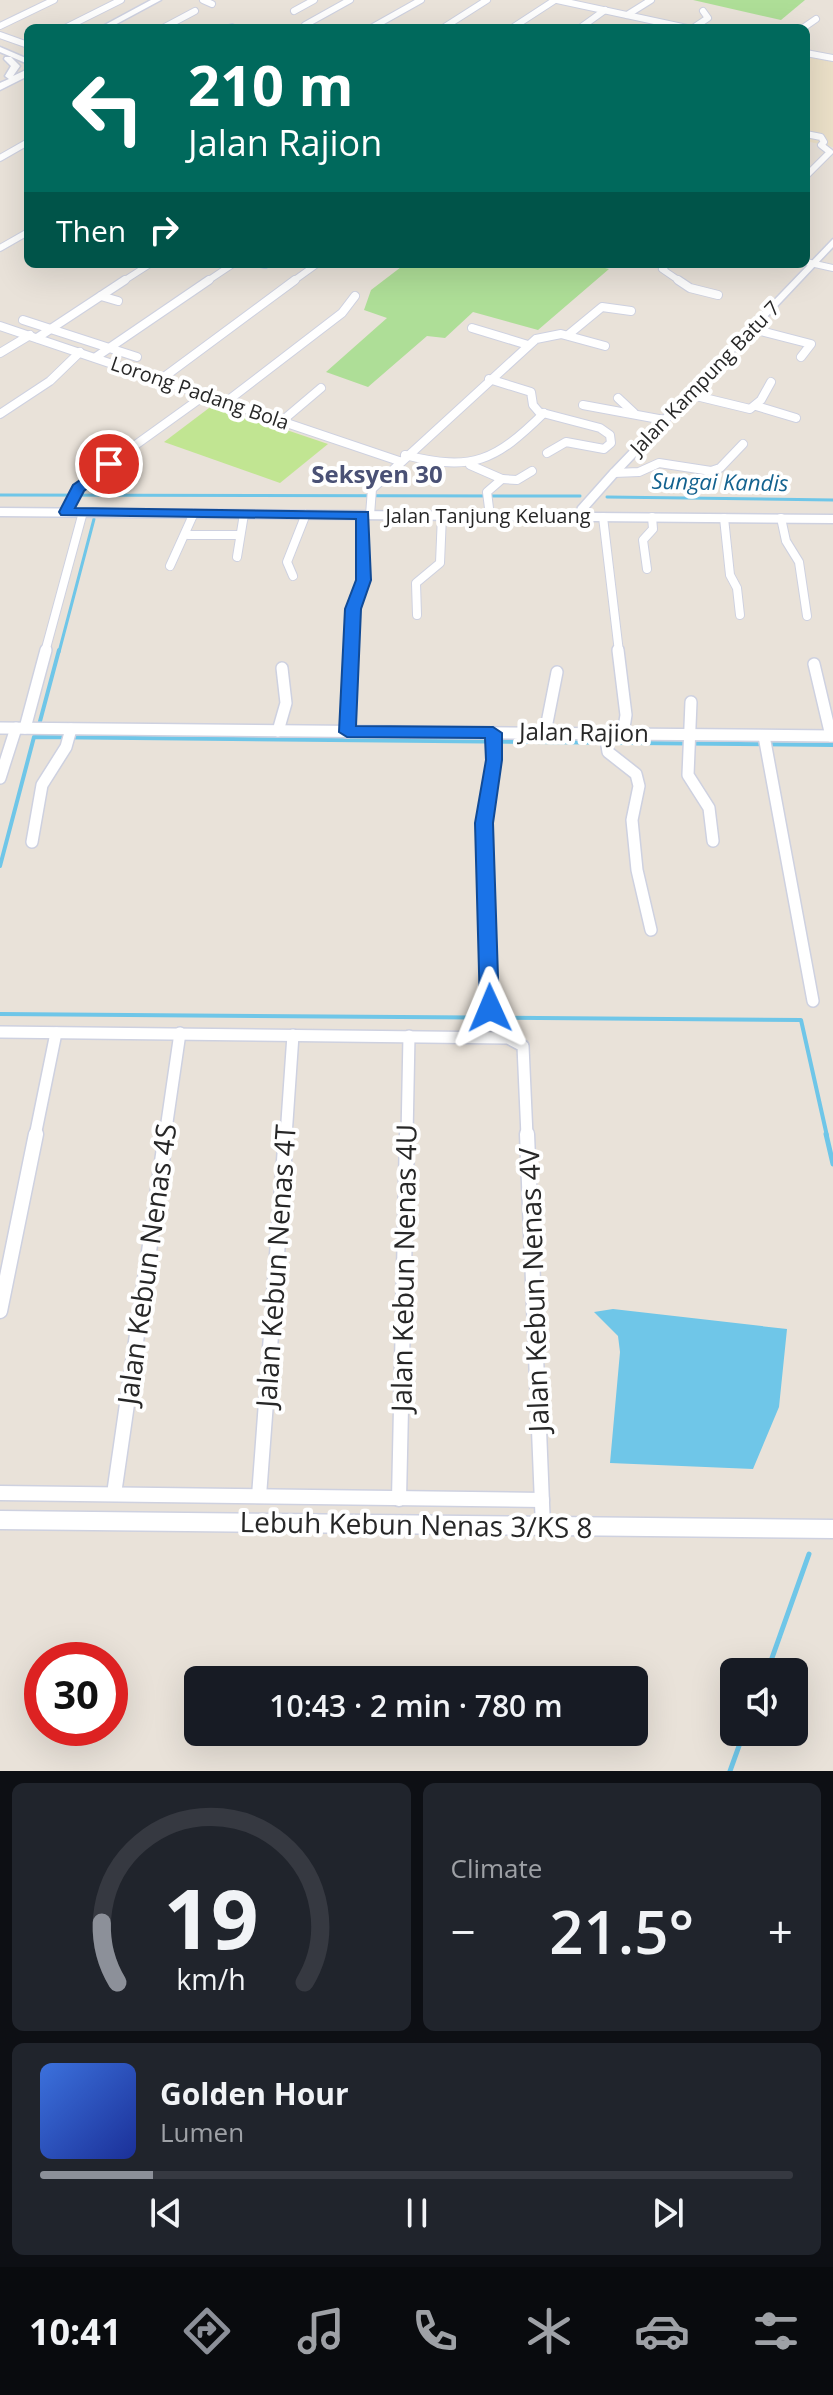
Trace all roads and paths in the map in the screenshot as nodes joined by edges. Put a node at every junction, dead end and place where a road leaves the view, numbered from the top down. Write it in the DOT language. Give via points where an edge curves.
graph roads {
  1 [pos="54,0"];
  2 [pos="121,0"];
  3 [pos="157,0"];
  4 [pos="169,0"];
  5 [pos="203,0"];
  6 [pos="314,0"];
  7 [pos="350,0"];
  8 [pos="421,0"];
  9 [pos="487,0"];
  10 [pos="556,0"];
  11 [pos="651,0"];
  12 [pos="212,4"];
  13 [pos="605,10"];
  14 [pos="195,11"];
  15 [pos="294,11"];
  16 [pos="703,11"];
  17 [pos="627,15"];
  18 [pos="816,19"];
  19 [pos="73,24"];
  20 [pos="111,24"];
  21 [pos="122,24"];
  22 [pos="171,24"];
  23 [pos="307,24"];
  24 [pos="378,24"];
  25 [pos="449,24"];
  26 [pos="518,24"];
  27 [pos="586,24"];
  28 [pos="662,24"];
  29 [pos="697,24"];
  30 [pos="809,24"];
  31 [pos="0,26"];
  32 [pos="0,35"];
  33 [pos="24,44"];
  34 [pos="0,49"];
  35 [pos="810,54"];
  36 [pos="8,57"];
  37 [pos="833,58"];
  38 [pos="24,68"];
  39 [pos="24,69"];
  40 [pos="4,78"];
  41 [pos="0,87"];
  42 [pos="810,135"];
  43 [pos="24,144"];
  44 [pos="0,158"];
  45 [pos="816,167"];
  46 [pos="810,168"];
  47 [pos="810,172"];
  48 [pos="24,234"];
  49 [pos="833,242"];
  50 [pos="0,248"];
  51 [pos="810,261"];
  52 [pos="810,262"];
  53 [pos="144,268"];
  54 [pos="227,268"];
  55 [pos="312,268"];
  56 [pos="663,268"];
  57 [pos="804,268"];
  58 [pos="833,268"];
  59 [pos="718,295"];
  60 [pos="101,296"];
  61 [pos="355,296"];
  62 [pos="118,301"];
  63 [pos="631,311"];
  64 [pos="23,320"];
  65 [pos="0,326"];
  66 [pos="472,328"];
  67 [pos="51,329"];
  68 [pos="753,329"];
  69 [pos="568,335"];
  70 [pos="33,336"];
  71 [pos="528,345"];
  72 [pos="605,346"];
  73 [pos="110,348"];
  74 [pos="80,352"];
  75 [pos="0,353"];
  76 [pos="96,357"];
  77 [pos="137,357"];
  78 [pos="801,357"];
  79 [pos="489,379"];
  80 [pos="160,380"];
  81 [pos="771,382"];
  82 [pos="321,388"];
  83 [pos="688,394"];
  84 [pos="205,395"];
  85 [pos="618,398"];
  86 [pos="226,402"];
  87 [pos="583,405"];
  88 [pos="756,406"];
  89 [pos="544,413"];
  90 [pos="634,413"];
  91 [pos="0,414"];
  92 [pos="796,418"];
  93 [pos="664,420"];
  94 [pos="282,421"];
  95 [pos="743,444"];
  96 [pos="547,453"];
  97 [pos="402,458"];
  98 [pos="469,465"];
  99 [pos="532,471"];
  100 [pos="614,473"];
  101 [pos="502,479"];
  102 [pos="69,506"];
  103 [pos="368,511"];
  104 [pos="0,512"];
  105 [pos="83,512"];
  106 [pos="194,513"];
  107 [pos="244,514"];
  108 [pos="306,514"];
  109 [pos="442,515"];
  110 [pos="490,516"];
  111 [pos="581,516"];
  112 [pos="603,517"];
  113 [pos="652,517"];
  114 [pos="724,518"];
  115 [pos="833,519"];
  116 [pos="782,522"];
  117 [pos="188,535"];
  118 [pos="240,535"];
  119 [pos="237,557"];
  120 [pos="170,566"];
  121 [pos="647,569"];
  122 [pos="293,576"];
  123 [pos="417,615"];
  124 [pos="740,615"];
  125 [pos="807,616"];
  126 [pos="814,664"];
  127 [pos="282,668"];
  128 [pos="557,672"];
  129 [pos="691,702"];
  130 [pos="624,724"];
  131 [pos="0,728"];
  132 [pos="22,729"];
  133 [pos="71,730"];
  134 [pos="347,730"];
  135 [pos="278,731"];
  136 [pos="831,732"];
  137 [pos="545,733"];
  138 [pos="494,739"];
  139 [pos="605,739"];
  140 [pos="688,740"];
  141 [pos="766,741"];
  142 [pos="0,778"];
  143 [pos="713,841"];
  144 [pos="32,842"];
  145 [pos="651,930"];
  146 [pos="813,1001"];
  147 [pos="490,1008"];
  148 [pos="0,1032"];
  149 [pos="56,1033"];
  150 [pos="180,1033"];
  151 [pos="293,1035"];
  152 [pos="409,1036"];
  153 [pos="0,1311"];
  154 [pos="0,1493"];
  155 [pos="114,1494"];
  156 [pos="259,1496"];
  157 [pos="399,1499"];
  158 [pos="542,1500"];
  159 [pos="0,1520"];
  160 [pos="543,1528"];
  161 [pos="833,1529"];
  1 -- 31 [label="street"];
  2 -- 19 [label="street"];
  3 -- 20 [label="main road"];
  4 -- 21 [label="main road"];
  5 -- 12 [label="street"];
  6 -- 15 [label="street"];
  7 -- 23 [label="street"];
  8 -- 24 [label="street"];
  9 -- 25 [label="street"];
  10 -- 13 [label="street"];
  10 -- 26 [label="street"];
  11 -- 17 [label="street"];
  13 -- 17 [label="street"];
  13 -- 27 [label="street"];
  14 -- 22 [label="street"];
  16 -- 29 [label="street" via="708,18"];
  17 -- 28 [label="street"];
  18 -- 30 [label="street"];
  32 -- 33 [label="street"];
  34 -- 36 [label="street"];
  35 -- 37 [label="street"];
  36 -- 40 [label="main road" via="16,66"];
  38 -- 40 [label="main road"];
  39 -- 41 [label="main road"];
  42 -- 45 [label="street" via="821,137 821,145 830,149"];
  43 -- 44 [label="street"];
  45 -- 46 [label="street"];
  45 -- 47 [label="street"];
  48 -- 50 [label="street"];
  49 -- 51 [label="street, Jalan Kampung Batu 7"];
  52 -- 58 [label="street"];
  53 -- 60 [label="street"];
  54 -- 73 [label="street"];
  55 -- 80 [label="street"];
  56 -- 59 [label="street" via="690,288"];
  57 -- 68 [label="street, Jalan Kampung Batu 7"];
  60 -- 62 [label="street"];
  60 -- 67 [label="street"];
  61 -- 86 [label="street" via="342,313"];
  63 -- 69 [label="street" via="602,307"];
  64 -- 67 [label="street"];
  65 -- 70 [label="street, Lorong Padang Bola"];
  66 -- 71 [label="street"];
  67 -- 70 [label="street"];
  67 -- 73 [label="street"];
  68 -- 78 [label="street" via="811,344"];
  68 -- 83 [label="street, Jalan Kampung Batu 7"];
  69 -- 71 [label="street" via="543,336"];
  69 -- 72 [label="street"];
  70 -- 74 [label="street, Lorong Padang Bola"];
  70 -- 75 [label="street"];
  71 -- 79 [label="street"];
  73 -- 76 [label="street"];
  73 -- 77 [label="street"];
  74 -- 76 [label="street, Lorong Padang Bola"];
  74 -- 91 [label="street" via="50,381"];
  76 -- 80 [label="street, Lorong Padang Bola"];
  79 -- 89 [label="street" via="531,392 533,405"];
  79 -- 97 [label="street"];
  80 -- 84 [label="street, Lorong Padang Bola"];
  81 -- 88 [label="street"];
  82 -- 94 [label="street"];
  83 -- 88 [label="street" via="738,408"];
  83 -- 93 [label="street, Jalan Kampung Batu 7"];
  84 -- 86 [label="street, Lorong Padang Bola"];
  84 -- 102 [label="street" via="78,488"];
  85 -- 90 [label="street"];
  86 -- 94 [label="street, Lorong Padang Bola"];
  87 -- 90 [label="street"];
  88 -- 92 [label="street"];
  89 -- 96 [label="street" via="600,428 611,443 600,449 566,442"];
  89 -- 98 [label="street" via="510,447"];
  90 -- 93 [label="street"];
  93 -- 100 [label="street, Jalan Kampung Batu 7"];
  94 -- 97 [label="street, Lorong Padang Bola"];
  95 -- 100 [label="street" via="711,471 659,463 639,472"];
  97 -- 98 [label="street, Lorong Padang Bola"];
  97 -- 103 [label="street" via="372,489"];
  98 -- 101 [label="street"];
  99 -- 101 [label="street" via="517,480"];
  100 -- 111 [label="street, Jalan Kampung Batu 7"];
  101 -- 110 [label="street" via="488,496"];
  102 -- 104 [label="main road, Jalan Tanjung Keluang"];
  102 -- 105 [label="main road, Jalan Tanjung Keluang"];
  103 -- 108 [label="main road, Jalan Tanjung Keluang"];
  103 -- 109 [label="main road, Jalan Tanjung Keluang"];
  103 -- 134 [label="street" via="363,580 353,609"];
  105 -- 106 [label="main road, Jalan Tanjung Keluang"];
  105 -- 132 [label="street"];
  106 -- 107 [label="main road, Jalan Tanjung Keluang"];
  106 -- 117 [label="street"];
  107 -- 108 [label="main road, Jalan Tanjung Keluang"];
  107 -- 118 [label="street"];
  108 -- 122 [label="street" via="287,562"];
  109 -- 110 [label="main road, Jalan Tanjung Keluang"];
  109 -- 123 [label="street" via="440,563 422,574 412,592"];
  110 -- 111 [label="main road, Jalan Tanjung Keluang"];
  111 -- 112 [label="main road, Jalan Tanjung Keluang"];
  112 -- 113 [label="main road, Jalan Tanjung Keluang"];
  112 -- 130 [label="street"];
  113 -- 114 [label="main road, Jalan Tanjung Keluang"];
  113 -- 121 [label="street" via="652,532 643,540"];
  114 -- 116 [label="main road, Jalan Tanjung Keluang"];
  114 -- 124 [label="street"];
  115 -- 116 [label="main road, Jalan Tanjung Keluang"];
  116 -- 125 [label="street" via="799,562"];
  117 -- 118 [label="street"];
  117 -- 120 [label="street"];
  118 -- 119 [label="street"];
  126 -- 136 [label="street"];
  127 -- 135 [label="street" via="286,703"];
  128 -- 137 [label="street"];
  129 -- 140 [label="street"];
  130 -- 139 [label="street, Jalan Rajion"];
  130 -- 140 [label="street, Jalan Rajion"];
  131 -- 132 [label="street, Jalan Rajion"];
  132 -- 133 [label="street, Jalan Rajion"];
  132 -- 142 [label="street"];
  133 -- 135 [label="street, Jalan Rajion"];
  133 -- 144 [label="street" via="42,785"];
  134 -- 135 [label="street, Jalan Rajion"];
  134 -- 138 [label="street, Jalan Rajion"];
  136 -- 141 [label="street, Jalan Rajion"];
  137 -- 138 [label="street, Jalan Rajion"];
  137 -- 139 [label="street, Jalan Rajion"];
  138 -- 147 [label="street" via="484,823"];
  139 -- 145 [label="street" via="612,758 636,774 639,786 632,820"];
  140 -- 141 [label="street, Jalan Rajion"];
  140 -- 143 [label="street" via="688,775 709,808"];
  141 -- 146 [label="street"];
  148 -- 149 [label="street"];
  149 -- 150 [label="street"];
  149 -- 153 [label="street"];
  150 -- 151 [label="street"];
  150 -- 155 [label="street, Jalan Kebun Nenas 4S"];
  151 -- 152 [label="street"];
  151 -- 156 [label="street, Jalan Kebun Nenas 4T"];
  152 -- 157 [label="street, Jalan Kebun Nenas 4U"];
  152 -- 158 [label="street, Jalan Kebun Nenas 4V" via="508,1038 523,1046"];
  154 -- 155 [label="street"];
  155 -- 156 [label="street"];
  156 -- 157 [label="street"];
  157 -- 158 [label="street"];
  158 -- 160 [label="street, Jalan Kebun Nenas 4V"];
  159 -- 160 [label="street, Lebuh Kebun Nenas 3/KS 8"];
  160 -- 161 [label="street, Lebuh Kebun Nenas 3/KS 8"];
}
